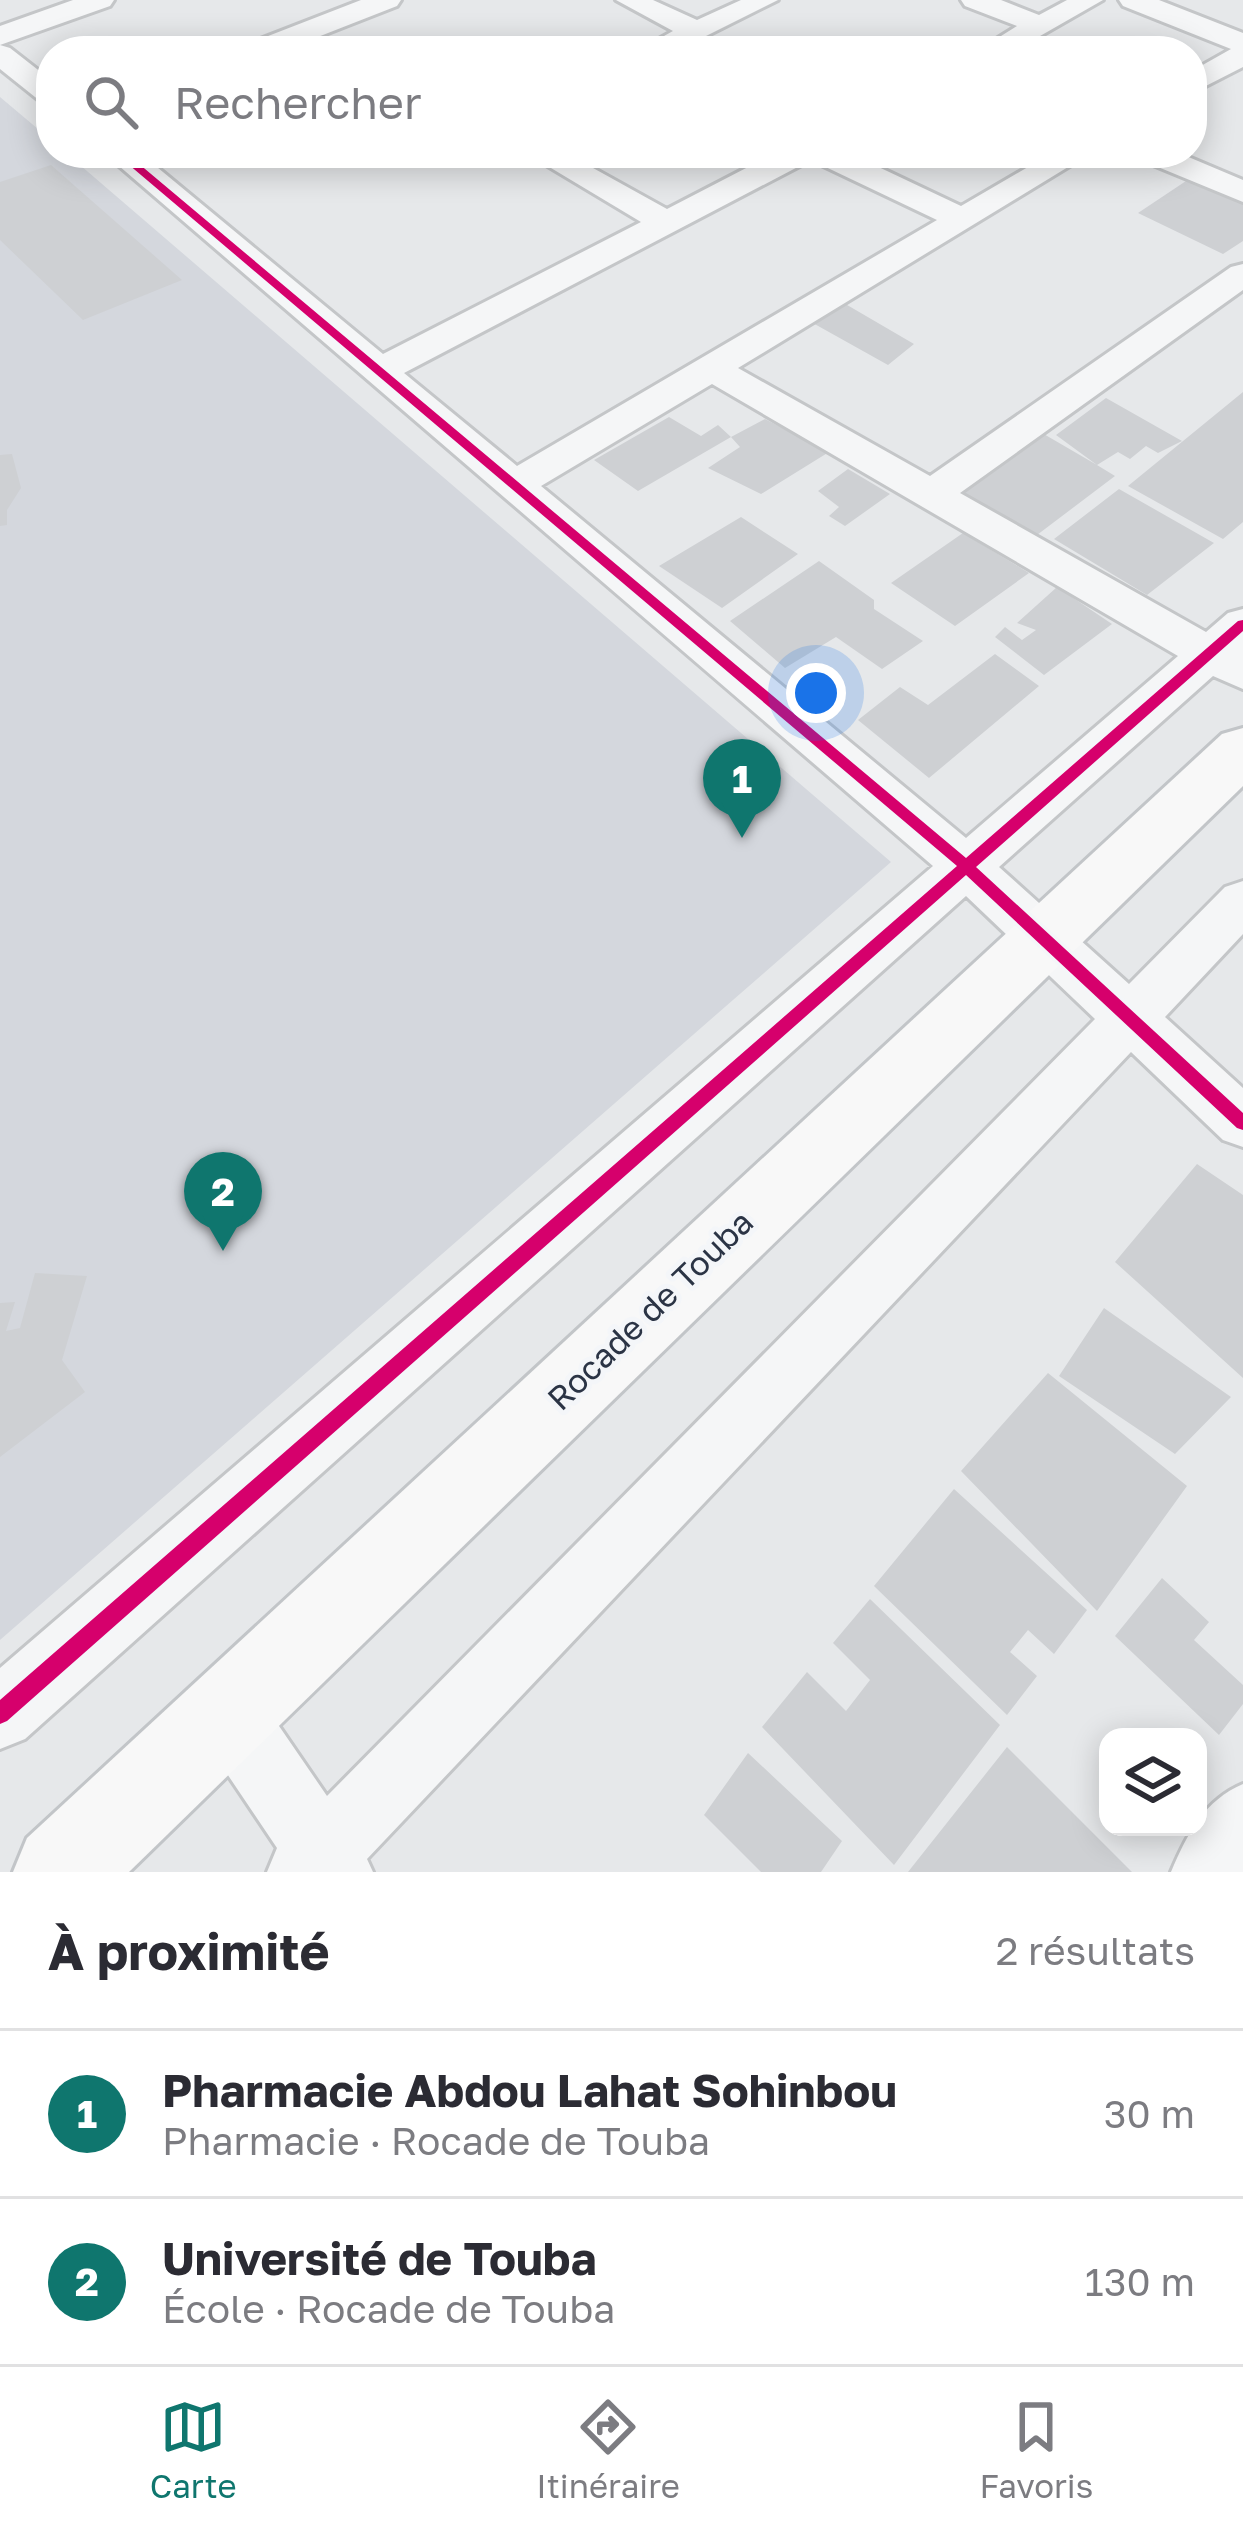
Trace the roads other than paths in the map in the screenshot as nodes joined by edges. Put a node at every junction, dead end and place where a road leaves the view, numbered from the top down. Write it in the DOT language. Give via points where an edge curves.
graph roads {
  1 [pos="100,0"];
  2 [pos="387,0"];
  3 [pos="630,0"];
  4 [pos="764,0"];
  5 [pos="975,0"];
  6 [pos="1089,0"];
  7 [pos="1132,0"];
  8 [pos="1040,26"];
  9 [pos="312,29"];
  10 [pos="697,31"];
  11 [pos="0,36"];
  12 [pos="294,36"];
  13 [pos="325,36"];
  14 [pos="686,36"];
  15 [pos="1021,36"];
  16 [pos="1243,43"];
  17 [pos="0,54"];
  18 [pos="1243,54"];
  19 [pos="1207,75"];
  20 [pos="36,83"];
  21 [pos="138,168"];
  22 [pos="569,168"];
  23 [pos="770,168"];
  24 [pos="855,168"];
  25 [pos="1050,168"];
  26 [pos="1187,168"];
  27 [pos="1243,192"];
  28 [pos="962,220"];
  29 [pos="665,221"];
  30 [pos="1243,274"];
  31 [pos="712,368"];
  32 [pos="376,372"];
  33 [pos="515,484"];
  34 [pos="932,494"];
  35 [pos="1232,650"];
  36 [pos="1243,750"];
  37 [pos="966,866"];
  38 [pos="1243,901"];
  39 [pos="1042,939"];
  40 [pos="1127,1019"];
  41 [pos="1243,1123"];
  42 [pos="228,1713"];
  43 [pos="0,1714"];
  44 [pos="1243,1820"];
  45 [pos="321,1866"];
  46 [pos="61,1872"];
  47 [pos="1208,1872"];
  1 -- 11 [label="street"];
  2 -- 9 [label="street"];
  3 -- 10 [label="street"];
  4 -- 10 [label="street"];
  5 -- 8 [label="street"];
  6 -- 8 [label="street"];
  7 -- 16 [label="street"];
  8 -- 15 [label="street"];
  9 -- 12 [label="street"];
  9 -- 13 [label="street"];
  10 -- 14 [label="street"];
  17 -- 20 [label="street"];
  18 -- 19 [label="street"];
  21 -- 32 [label="street"];
  22 -- 29 [label="street"];
  23 -- 29 [label="street"];
  24 -- 28 [label="street"];
  25 -- 28 [label="street"];
  26 -- 27 [label="street"];
  28 -- 31 [label="street"];
  29 -- 32 [label="street"];
  30 -- 34 [label="street"];
  31 -- 33 [label="street"];
  31 -- 34 [label="street"];
  32 -- 33 [label="street"];
  33 -- 37 [label="street"];
  34 -- 35 [label="street"];
  35 -- 37 [label="street"];
  36 -- 39 [label="main road, Rocade de Touba"];
  37 -- 39 [label="street"];
  37 -- 43 [label="street"];
  38 -- 40 [label="street"];
  39 -- 40 [label="street"];
  39 -- 42 [label="main road, Rocade de Touba"];
  40 -- 41 [label="street"];
  40 -- 45 [label="street"];
  42 -- 45 [label="street"];
  42 -- 46 [label="main road, Rocade de Touba"];
  44 -- 47 [label="street"];
}
